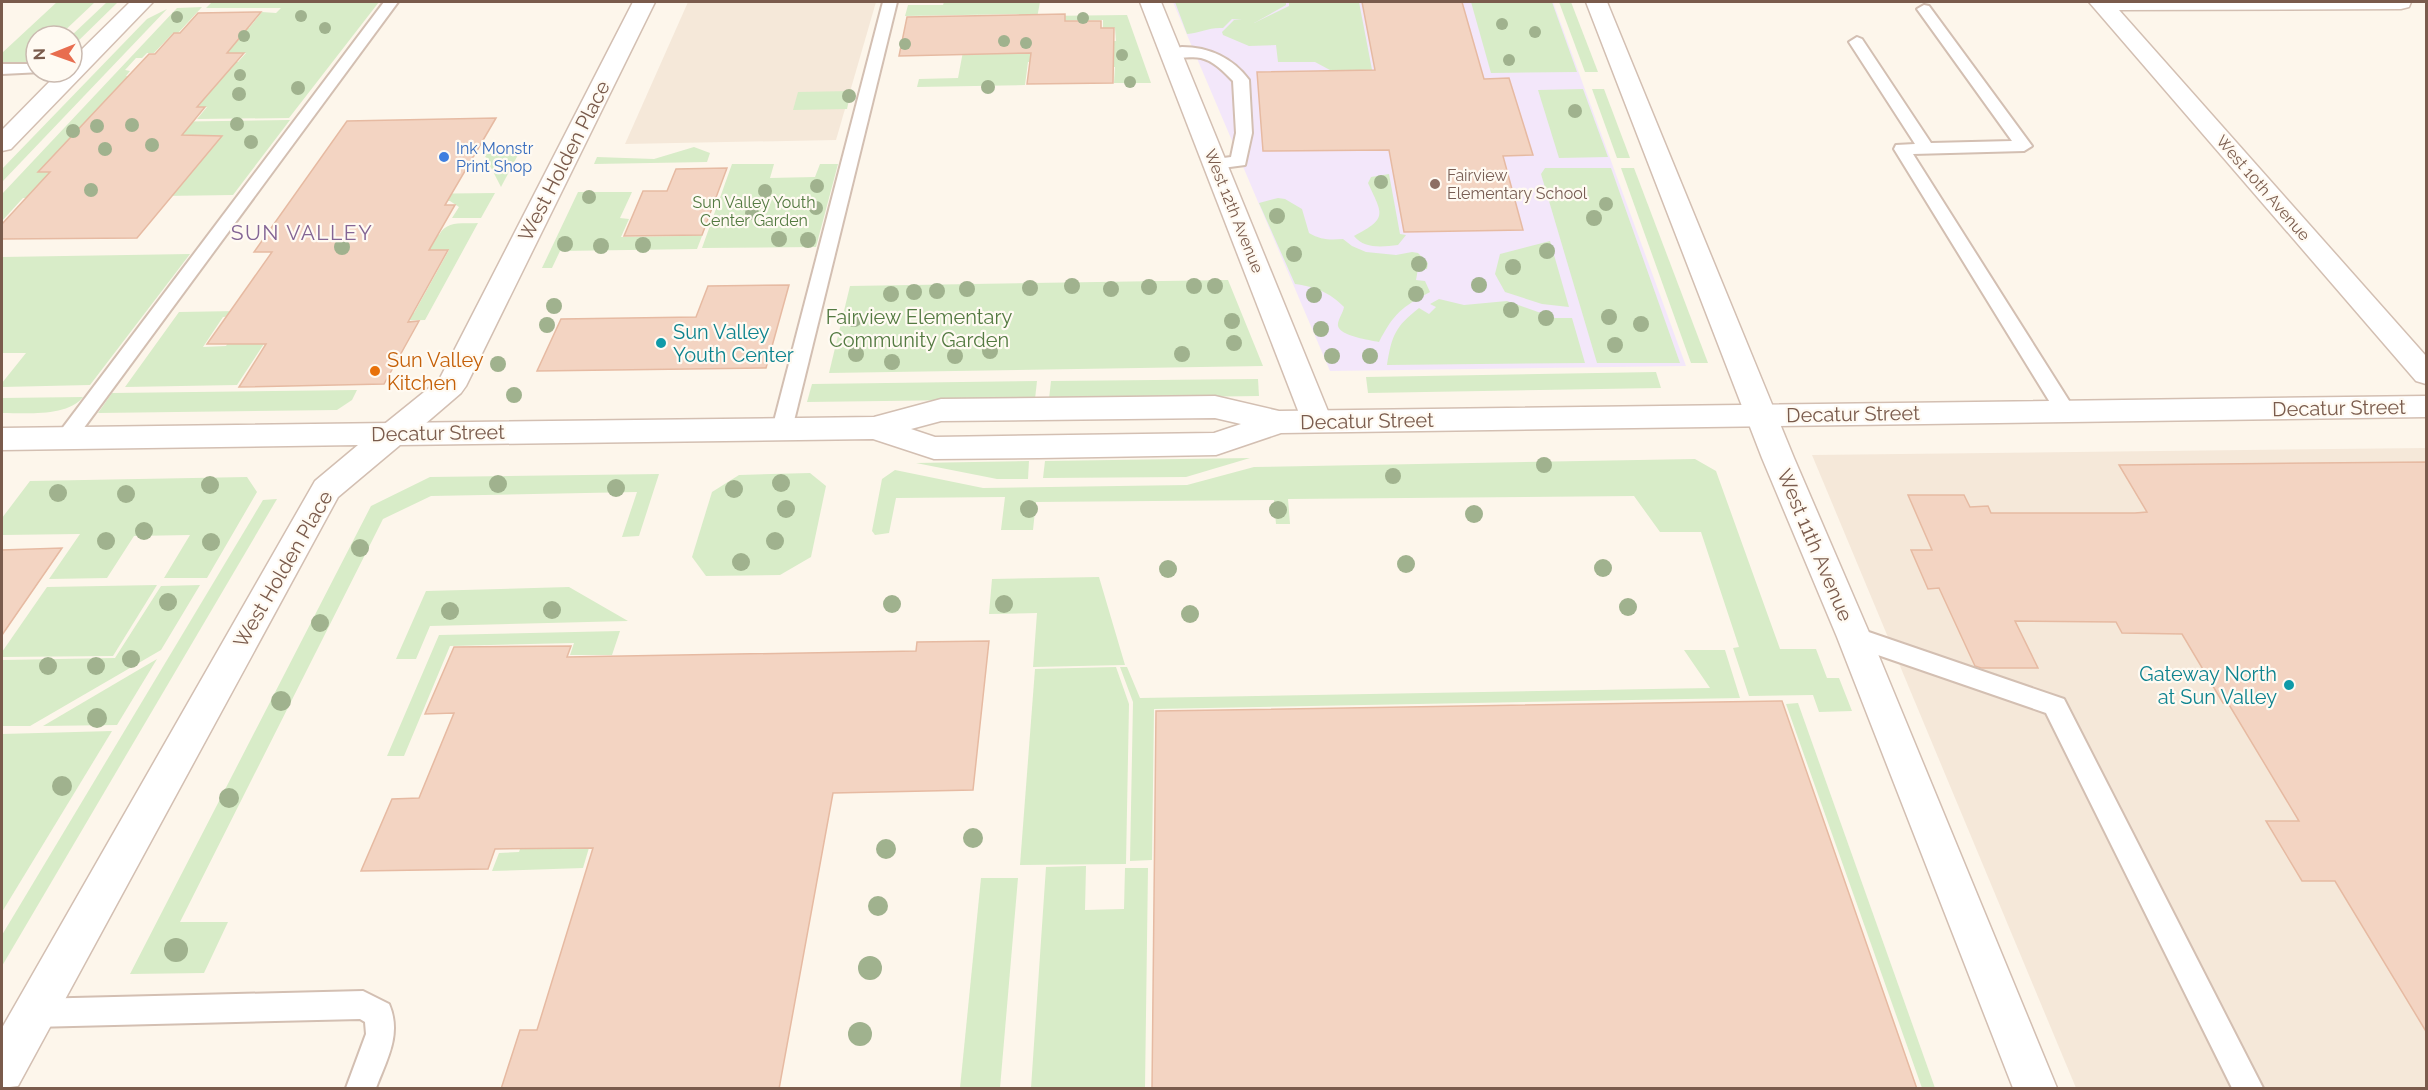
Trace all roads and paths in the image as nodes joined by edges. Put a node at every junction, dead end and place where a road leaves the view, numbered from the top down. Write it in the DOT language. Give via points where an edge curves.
graph roads {
  1 [pos="142,2"];
  2 [pos="391,2"];
  3 [pos="644,2"];
  4 [pos="890,2"];
  5 [pos="1150,2"];
  6 [pos="1596,2"];
  7 [pos="2401,2"];
  8 [pos="2102,3"];
  9 [pos="1924,9"];
  10 [pos="1857,42"];
  11 [pos="1170,53"];
  12 [pos="84,59"];
  13 [pos="2,69"];
  14 [pos="24,69"];
  15 [pos="60,84"];
  16 [pos="2,144"];
  17 [pos="1926,148"];
  18 [pos="1215,164"];
  19 [pos="2427,374"];
  20 [pos="2427,407"];
  21 [pos="2066,412"];
  22 [pos="1762,416"];
  23 [pos="1317,422"];
  24 [pos="782,429"];
  25 [pos="393,434"];
  26 [pos="2,439"];
  27 [pos="65,439"];
  28 [pos="1854,637"];
  29 [pos="33,1013"];
  30 [pos="2,1070"];
  31 [pos="361,1089"];
  32 [pos="2035,1089"];
  33 [pos="2248,1089"];
  1 -- 12 [label="street"];
  2 -- 27 [label="lane"];
  3 -- 25 [label="street, West Holden Place" via="451,386"];
  4 -- 24 [label="lane"];
  5 -- 11 [label="street, West 12th Avenue"];
  6 -- 22 [label="street, West 11th Avenue"];
  7 -- 8 [label="street"];
  8 -- 19 [label="street, West 10th Avenue"];
  9 -- 17 [label="lane" via="2024,146"];
  10 -- 17 [label="lane"];
  11 -- 18 [label="street, West 12th Avenue"];
  11 -- 18 [label="lane" via="1208,54 1222,60 1241,80 1244,133 1239,161"];
  13 -- 14 [label="lane"];
  15 -- 16 [label="street"];
  17 -- 21 [label="lane" via="1902,149"];
  18 -- 23 [label="street, West 12th Avenue"];
  20 -- 21 [label="street, Decatur Street"];
  21 -- 22 [label="street, Decatur Street"];
  22 -- 23 [label="street, Decatur Street"];
  22 -- 28 [label="street, West 11th Avenue"];
  23 -- 24 [label="street, Decatur Street" via="1279,422 1216,444 933,448 874,428"];
  24 -- 25 [label="street, Decatur Street"];
  25 -- 27 [label="street, Decatur Street"];
  25 -- 29 [label="street, West Holden Place" via="326,489"];
  26 -- 27 [label="street, Decatur Street"];
  28 -- 32 [label="street, West 11th Avenue"];
  28 -- 33 [label="lane" via="2055,706"];
  29 -- 30 [label="street, West Holden Place"];
  29 -- 31 [label="lane" via="363,1005 379,1014 381,1034"];
}
